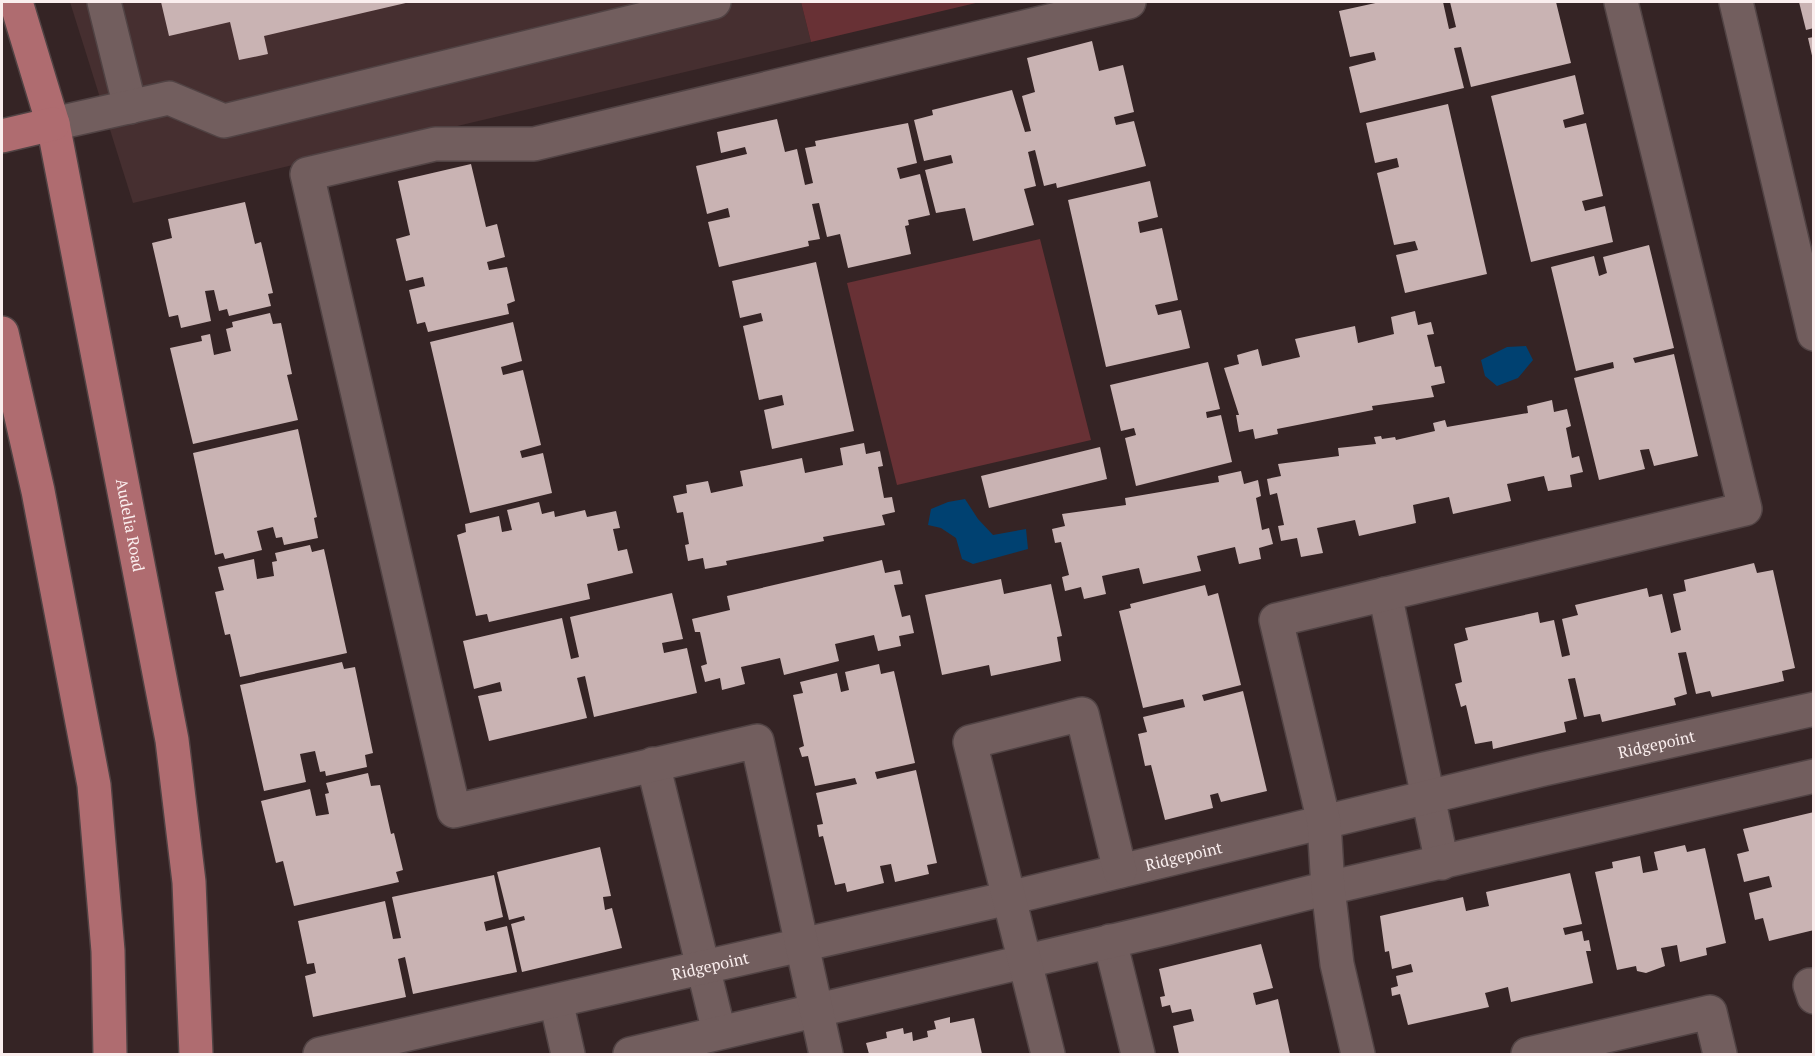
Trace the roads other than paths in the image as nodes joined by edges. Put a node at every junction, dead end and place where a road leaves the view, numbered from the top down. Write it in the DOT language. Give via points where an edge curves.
graph roads {
  1 [pos="16,2"];
  2 [pos="104,2"];
  3 [pos="714,2"];
  4 [pos="1129,2"];
  5 [pos="1621,2"];
  6 [pos="1736,2"];
  7 [pos="130,107"];
  8 [pos="53,124"];
  9 [pos="2,136"];
  10 [pos="2,333"];
  11 [pos="1814,334"];
  12 [pos="1385,594"];
  13 [pos="1814,709"];
  14 [pos="653,764"];
  15 [pos="1814,776"];
  16 [pos="1427,797"];
  17 [pos="1324,822"];
  18 [pos="1442,863"];
  19 [pos="1120,871"];
  20 [pos="1328,888"];
  21 [pos="1009,898"];
  22 [pos="1110,941"];
  23 [pos="802,945"];
  24 [pos="1025,962"];
  25 [pos="703,968"];
  26 [pos="1814,985"];
  27 [pos="1814,998"];
  28 [pos="556,1001"];
  29 [pos="818,1010"];
  30 [pos="719,1032"];
  31 [pos="110,1054"];
  32 [pos="196,1054"];
  33 [pos="320,1054"];
  34 [pos="568,1054"];
  35 [pos="630,1054"];
  36 [pos="826,1054"];
  37 [pos="1048,1054"];
  38 [pos="1138,1054"];
  39 [pos="1358,1054"];
  40 [pos="1528,1054"];
  41 [pos="1720,1054"];
  1 -- 8 [label="main road, Audelia Road"];
  2 -- 7 [label="street"];
  3 -- 7 [label="street" via="224,121 169,98"];
  4 -- 14 [label="street" via="534,144 435,144 307,174 454,811"];
  5 -- 12 [label="street" via="1745,509"];
  6 -- 11 [label="street"];
  7 -- 8 [label="street"];
  8 -- 9 [label="main road"];
  8 -- 32 [label="main road, Audelia Road" via="172,740 189,882"];
  10 -- 31 [label="main road" via="38,491 94,785 108,951"];
  12 -- 16 [label="street"];
  12 -- 17 [label="street" via="1276,620"];
  13 -- 16 [label="street, Ridgepoint"];
  14 -- 23 [label="street" via="757,741"];
  14 -- 25 [label="street"];
  15 -- 18 [label="street"];
  16 -- 17 [label="street, Ridgepoint"];
  16 -- 18 [label="street"];
  17 -- 19 [label="street, Ridgepoint"];
  17 -- 20 [label="street"];
  18 -- 20 [label="street"];
  19 -- 21 [label="street, Ridgepoint"];
  19 -- 21 [label="street" via="1082,714 970,742"];
  20 -- 22 [label="street"];
  20 -- 39 [label="street" via="1337,964"];
  21 -- 23 [label="street, Ridgepoint"];
  21 -- 24 [label="street"];
  22 -- 24 [label="street"];
  22 -- 38 [label="street"];
  23 -- 25 [label="street, Ridgepoint"];
  23 -- 29 [label="street"];
  24 -- 29 [label="street"];
  24 -- 37 [label="street"];
  25 -- 28 [label="street, Ridgepoint"];
  25 -- 30 [label="street"];
  26 -- 27 [label="street" via="1810,986"];
  28 -- 33 [label="street, Ridgepoint"];
  28 -- 34 [label="street"];
  29 -- 30 [label="street"];
  29 -- 36 [label="street"];
  30 -- 35 [label="street"];
  40 -- 41 [label="street" via="1710,1012"];
}
